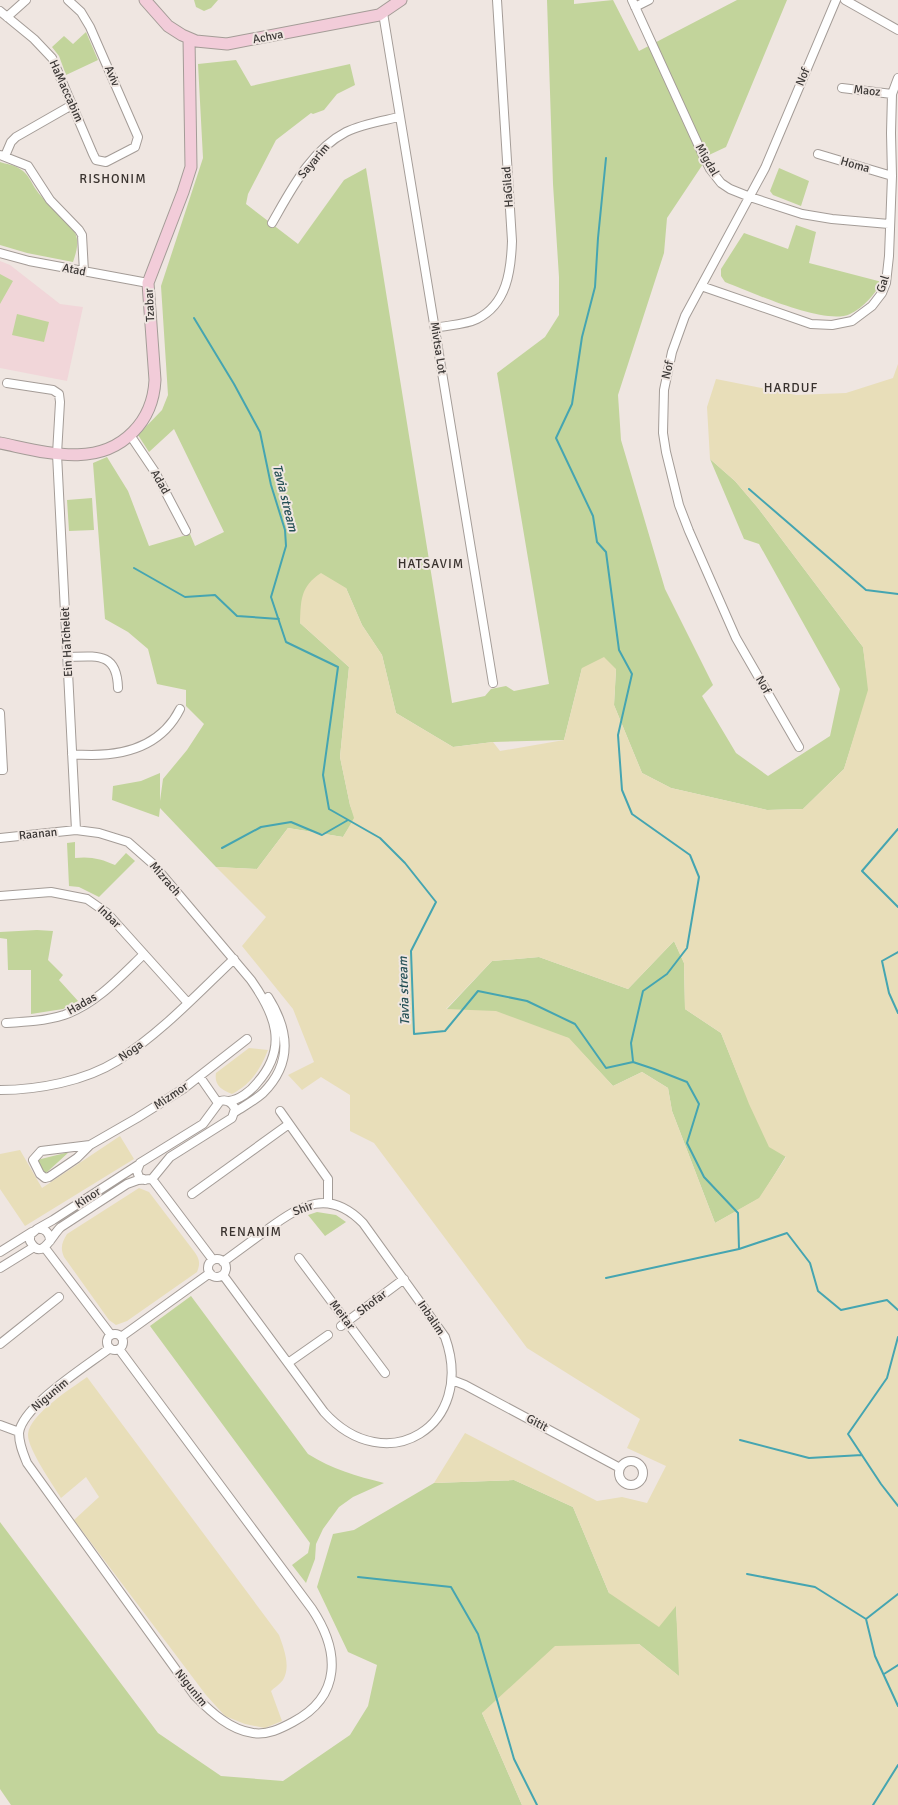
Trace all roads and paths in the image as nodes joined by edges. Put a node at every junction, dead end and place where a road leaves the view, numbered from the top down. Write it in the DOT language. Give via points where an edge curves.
graph roads {
  1 [pos="26,0"];
  2 [pos="68,0"];
  3 [pos="145,0"];
  4 [pos="401,0"];
  5 [pos="497,0"];
  6 [pos="649,0"];
  7 [pos="836,0"];
  8 [pos="845,0"];
  9 [pos="633,4"];
  10 [pos="0,11"];
  11 [pos="383,13"];
  12 [pos="8,17"];
  13 [pos="898,30"];
  14 [pos="189,38"];
  15 [pos="898,78"];
  16 [pos="842,88"];
  17 [pos="892,94"];
  18 [pos="72,105"];
  19 [pos="399,117"];
  20 [pos="125,154"];
  21 [pos="818,154"];
  22 [pos="2,155"];
  23 [pos="892,176"];
  24 [pos="750,197"];
  25 [pos="272,223"];
  26 [pos="889,224"];
  27 [pos="0,253"];
  28 [pos="84,272"];
  29 [pos="148,283"];
  30 [pos="701,286"];
  31 [pos="435,328"];
  32 [pos="7,383"];
  33 [pos="130,436"];
  34 [pos="0,443"];
  35 [pos="57,454"];
  36 [pos="186,531"];
  37 [pos="68,657"];
  38 [pos="493,683"];
  39 [pos="118,688"];
  40 [pos="180,709"];
  41 [pos="0,713"];
  42 [pos="799,747"];
  43 [pos="72,754"];
  44 [pos="0,770"];
  45 [pos="76,830"];
  46 [pos="0,838"];
  47 [pos="0,896"];
  48 [pos="144,954"];
  49 [pos="234,959"];
  50 [pos="188,1003"];
  51 [pos="6,1023"];
  52 [pos="247,1039"];
  53 [pos="200,1076"];
  54 [pos="0,1090"];
  55 [pos="229,1101"];
  56 [pos="216,1106"];
  57 [pos="280,1111"];
  58 [pos="235,1112"];
  59 [pos="226,1120"];
  60 [pos="289,1124"];
  61 [pos="90,1145"];
  62 [pos="146,1160"];
  63 [pos="138,1165"];
  64 [pos="157,1172"];
  65 [pos="148,1180"];
  66 [pos="192,1194"];
  67 [pos="328,1203"];
  68 [pos="34,1231"];
  69 [pos="48,1244"];
  70 [pos="34,1247"];
  71 [pos="0,1252"];
  72 [pos="299,1258"];
  73 [pos="213,1260"];
  74 [pos="223,1262"];
  75 [pos="0,1268"];
  76 [pos="210,1273"];
  77 [pos="223,1275"];
  78 [pos="404,1279"];
  79 [pos="59,1297"];
  80 [pos="344,1324"];
  81 [pos="110,1335"];
  82 [pos="328,1335"];
  83 [pos="121,1337"];
  84 [pos="0,1344"];
  85 [pos="110,1348"];
  86 [pos="119,1349"];
  87 [pos="288,1363"];
  88 [pos="385,1373"];
  89 [pos="452,1380"];
  90 [pos="0,1425"];
  91 [pos="19,1432"];
  92 [pos="620,1468"];
  1 -- 12 [label="street"];
  2 -- 20 [label="street, Aviv" via="81,12 90,27 136,128 135,147"];
  3 -- 14 [label="street, Achva" via="168,26"];
  4 -- 11 [label="street, Achva"];
  5 -- 31 [label="street, HaGilad" via="512,241 509,275 500,297 487,313 471,321"];
  6 -- 9 [label="street"];
  7 -- 24 [label="street, Nof" via="765,168"];
  8 -- 13 [label="street"];
  9 -- 24 [label="street, Migdal" via="710,169 726,186"];
  10 -- 12 [label="street, HaMaccabim"];
  11 -- 14 [label="street, Achva" via="227,44"];
  11 -- 19 [label="street, Mivtsa Lot"];
  12 -- 18 [label="street, HaMaccabim" via="52,58"];
  14 -- 29 [label="street, Tzabar" via="191,167"];
  15 -- 17 [label="street, Gal"];
  16 -- 17 [label="street, Maoz"];
  17 -- 23 [label="street, Gal"];
  18 -- 20 [label="street, HaMaccabim" via="96,160 106,162"];
  18 -- 22 [label="street" via="16,137"];
  19 -- 25 [label="street, Sayarim" via="348,131 334,139 320,151 306,169"];
  19 -- 31 [label="street, Mivtsa Lot"];
  21 -- 23 [label="street, Homa"];
  22 -- 28 [label="street" via="28,166 50,200 80,230"];
  23 -- 26 [label="street, Gal"];
  24 -- 26 [label="street, Migdal" via="802,214"];
  24 -- 30 [label="street, Nof"];
  26 -- 30 [label="street, Gal" via="889,256 882,293 872,306 852,321 832,325 811,324"];
  27 -- 28 [label="street, Atad"];
  28 -- 29 [label="street, Atad"];
  29 -- 33 [label="street, Tzabar" via="154,393 146,416"];
  30 -- 42 [label="street, Nof" via="678,332 664,390 663,433 669,469 689,531 727,618"];
  31 -- 38 [label="street, Mivtsa Lot"];
  32 -- 35 [label="street, Ein HaTchelet" via="53,390 59,394"];
  33 -- 35 [label="street, Tzabar" via="104,452"];
  33 -- 36 [label="street, Adad" via="155,472"];
  34 -- 35 [label="street, Tzabar"];
  35 -- 37 [label="street, Ein HaTchelet"];
  37 -- 39 [label="street" via="94,656 106,659 117,671"];
  37 -- 43 [label="street, Ein HaTchelet"];
  40 -- 43 [label="street" via="168,727 139,747 106,756"];
  41 -- 44 [label="street" via="3,770"];
  43 -- 45 [label="street, Ein HaTchelet"];
  45 -- 46 [label="street, Raanan"];
  45 -- 49 [label="street, Mizrach" via="116,837 128,842 153,864"];
  47 -- 48 [label="street, Inbar" via="51,892 87,899 107,913"];
  48 -- 50 [label="street, Inbar"];
  48 -- 51 [label="street, Hadas" via="111,985 80,1008 46,1019"];
  49 -- 50 [label="street, Noga"];
  49 -- 55 [label="street, Mizrach" via="263,996 275,1024 276,1043 271,1062 262,1078 247,1093"];
  49 -- 58 [label="street, Mizrach" via="265,992 274,1006 286,1045 280,1066 270,1084 252,1101"];
  50 -- 54 [label="street, Noga" via="148,1040 116,1062 97,1071 57,1083"];
  52 -- 53 [label="street, Mizmor"];
  53 -- 56 [label="street"];
  53 -- 61 [label="street, Mizmor" via="165,1102"];
  55 -- 56 [label="street" via="223,1100"];
  55 -- 58 [label="street"];
  56 -- 59 [label="street" via="217,1118"];
  56 -- 62 [label="street" via="203,1124"];
  57 -- 60 [label="street"];
  58 -- 59 [label="street" via="232,1118"];
  59 -- 64 [label="street" via="170,1157"];
  60 -- 66 [label="street"];
  60 -- 67 [label="street" via="328,1179"];
  61 -- 61 [label="street, Mizmor" via="77,1158 49,1177 45,1178 40,1174 33,1160 41,1151"];
  62 -- 63 [label="street"];
  62 -- 64 [label="street" via="155,1163"];
  63 -- 65 [label="street" via="138,1174"];
  63 -- 68 [label="street, Kinor"];
  64 -- 65 [label="street"];
  65 -- 69 [label="street, Kinor" via="132,1181 127,1184 61,1227"];
  65 -- 73 [label="street"];
  67 -- 74 [label="street, Shir" via="309,1205 290,1212"];
  67 -- 78 [label="street, Inbalim" via="354,1214"];
  68 -- 69 [label="street" via="47,1231"];
  68 -- 70 [label="street" via="30,1241"];
  68 -- 71 [label="street, Kinor"];
  69 -- 70 [label="street" via="39,1249"];
  69 -- 81 [label="street"];
  70 -- 75 [label="street"];
  72 -- 80 [label="street, Meitar"];
  73 -- 74 [label="street"];
  73 -- 76 [label="street" via="208,1266"];
  74 -- 77 [label="street" via="226,1268"];
  76 -- 77 [label="street" via="215,1277"];
  76 -- 83 [label="street"];
  77 -- 87 [label="street, Inbalim"];
  78 -- 80 [label="street, Shofar"];
  78 -- 89 [label="street, Inbalim" via="445,1337"];
  79 -- 84 [label="street"];
  80 -- 88 [label="street, Meitar"];
  81 -- 83 [label="street"];
  81 -- 85 [label="street" via="107,1342"];
  82 -- 87 [label="street"];
  83 -- 86 [label="street" via="123,1342"];
  85 -- 86 [label="street"];
  85 -- 91 [label="street, Nigunim" via="35,1404"];
  86 -- 91 [label="street, Nigunim" via="326,1632 332,1656 332,1671 322,1699 313,1710 266,1734 236,1728 208,1710 195,1696 27,1463 21,1449"];
  87 -- 89 [label="street, Inbalim" via="334,1424 353,1436 373,1442 404,1440 430,1428 446,1402"];
  89 -- 92 [label="street, Gitit"];
  90 -- 91 [label="street"];
}
